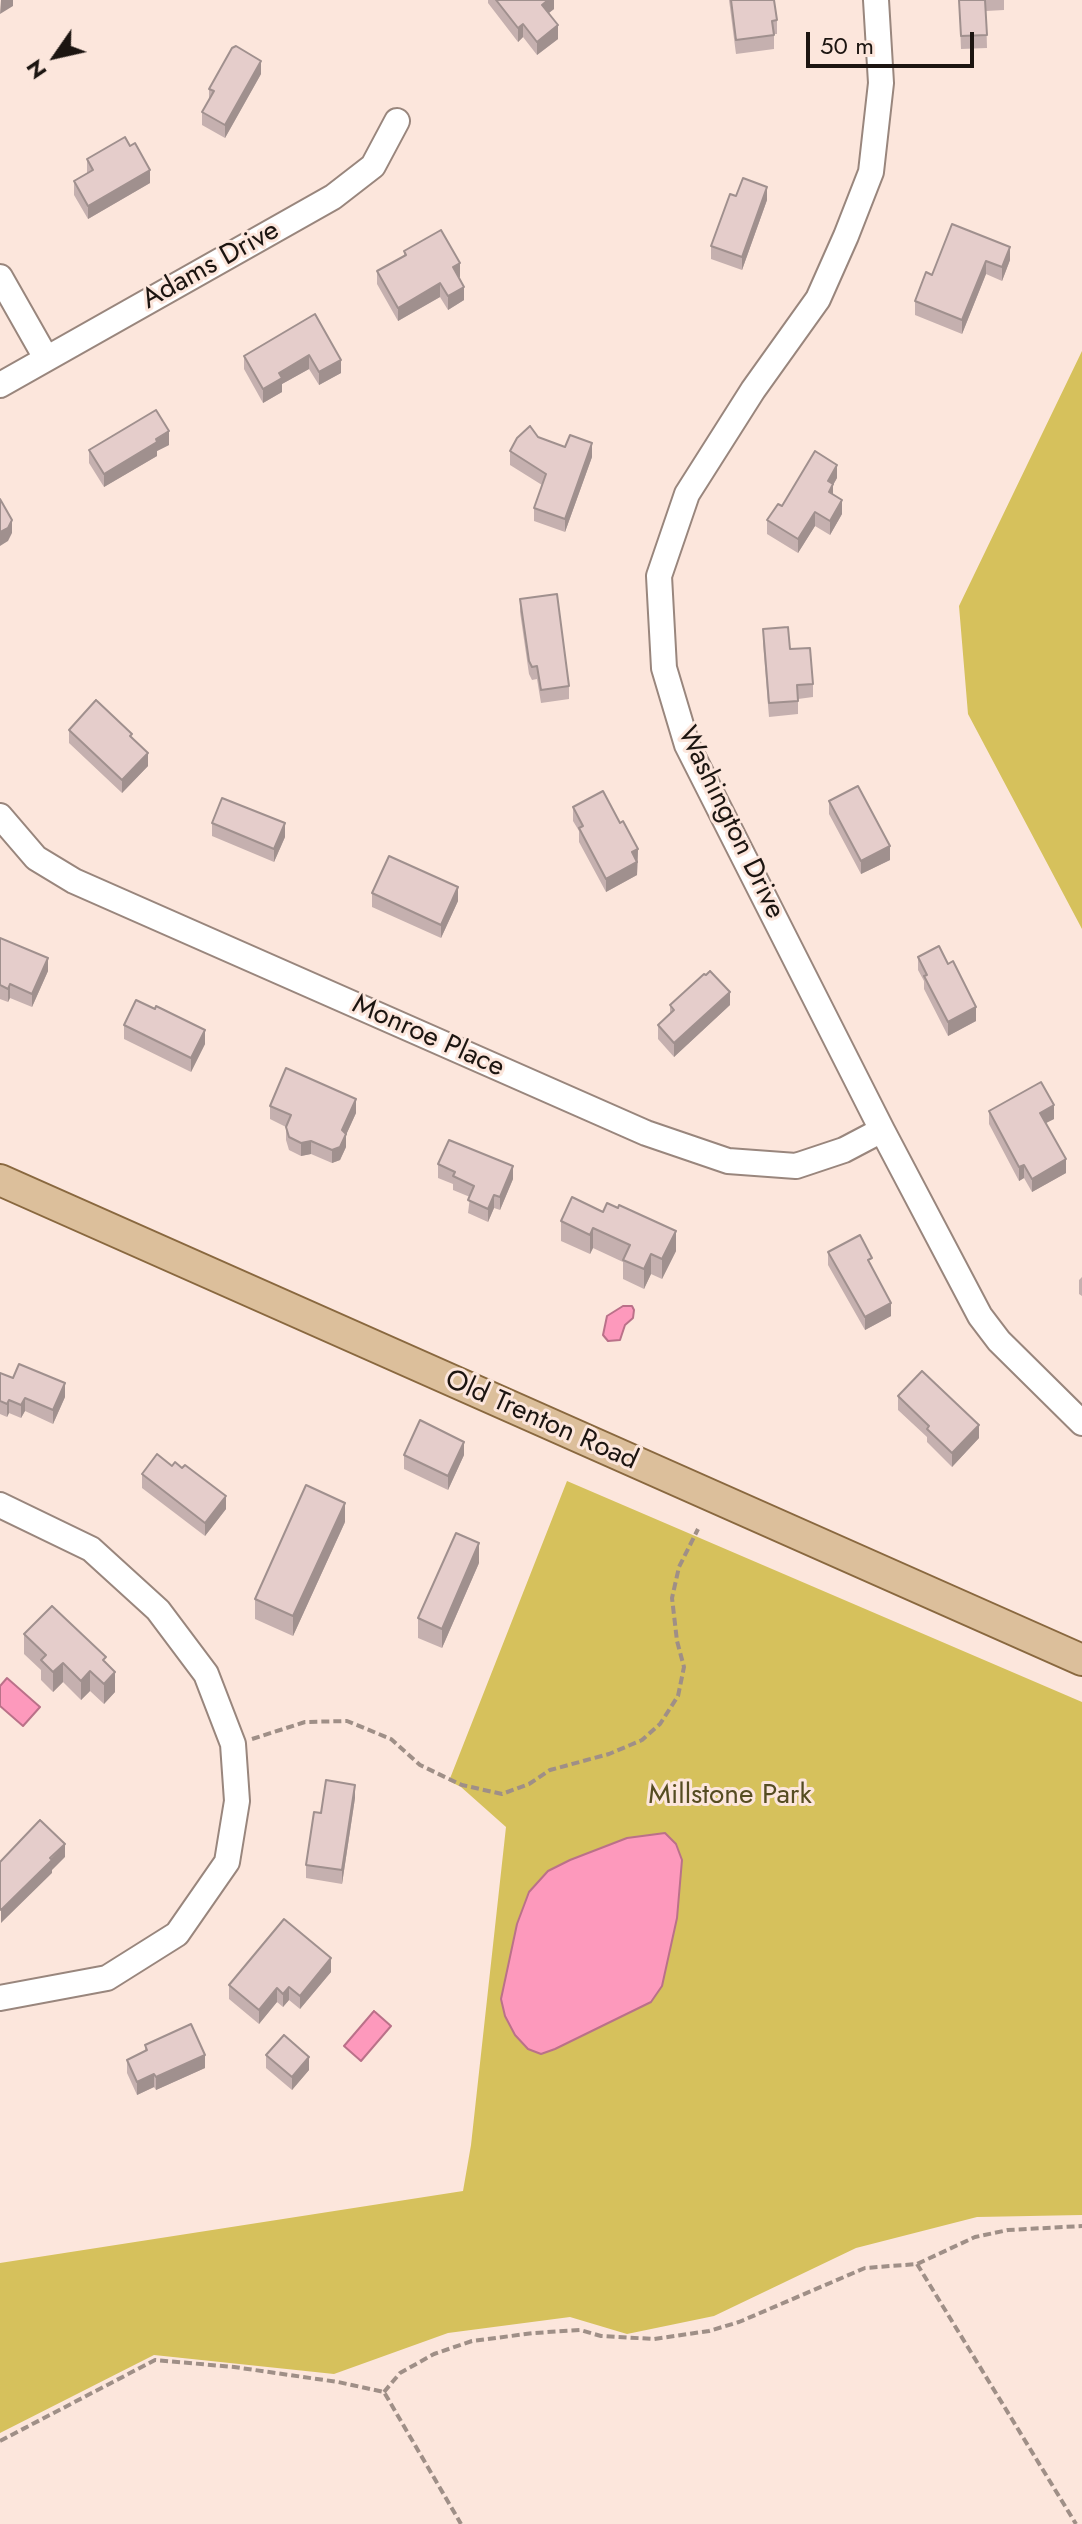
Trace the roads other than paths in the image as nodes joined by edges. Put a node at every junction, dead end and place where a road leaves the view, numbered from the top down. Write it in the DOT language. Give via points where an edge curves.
graph roads {
  1 [pos="876,0"];
  2 [pos="397,121"];
  3 [pos="0,277"];
  4 [pos="46,358"];
  5 [pos="0,385"];
  6 [pos="0,816"];
  7 [pos="882,1130"];
  8 [pos="0,1180"];
  9 [pos="1082,1423"];
  10 [pos="0,1505"];
  11 [pos="1082,1660"];
  12 [pos="0,1998"];
  1 -- 7 [label="street, Washington Drive" via="881,83 871,172 818,299 687,494 659,576 664,668 687,745"];
  2 -- 4 [label="street, Adams Drive" via="373,166 333,197"];
  3 -- 4 [label="street"];
  4 -- 5 [label="street, Adams Drive"];
  6 -- 7 [label="street, Monroe Place" via="36,858 74,881 646,1133 728,1161 796,1166"];
  7 -- 9 [label="street, Washington Drive" via="980,1316"];
  8 -- 11 [label="main road, Old Trenton Road"];
  10 -- 12 [label="street" via="91,1549 158,1610 206,1674 233,1744 237,1801 227,1862 177,1934 107,1978"];
}
